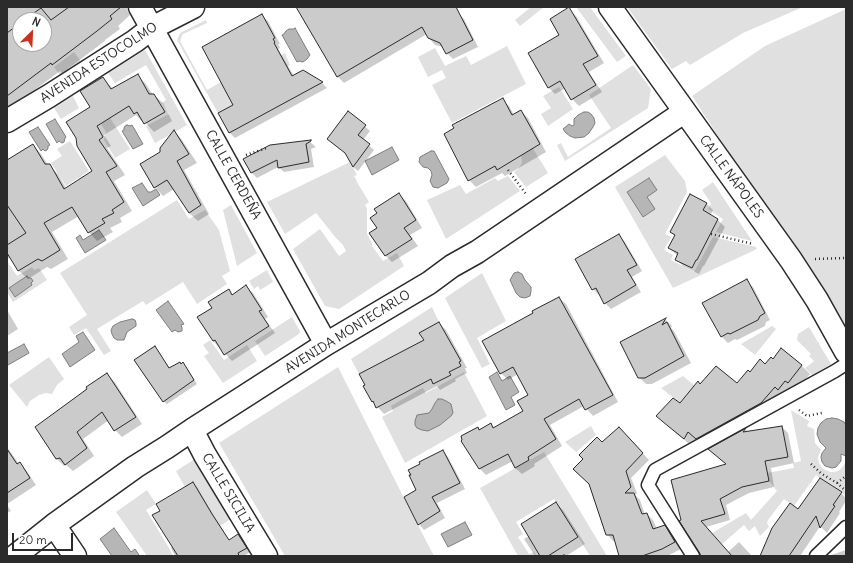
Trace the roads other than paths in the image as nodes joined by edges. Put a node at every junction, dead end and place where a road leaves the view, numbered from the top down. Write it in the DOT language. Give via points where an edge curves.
graph roads {
  1 [pos="140,7"];
  2 [pos="193,7"];
  3 [pos="610,7"];
  4 [pos="152,28"];
  5 [pos="684,112"];
  6 [pos="7,121"];
  7 [pos="326,344"];
  8 [pos="846,352"];
  9 [pos="846,364"];
  10 [pos="192,430"];
  11 [pos="54,524"];
  12 [pos="846,528"];
  13 [pos="15,556"];
  14 [pos="75,556"];
  15 [pos="266,556"];
  16 [pos="692,556"];
  17 [pos="816,556"];
  1 -- 4 [label="street, CALLE CERDEÑA"];
  2 -- 4 [label="street, AVENIDA ESTOCOLMO"];
  3 -- 5 [label="street, CALLE NÁPOLES"];
  4 -- 6 [label="street, AVENIDA ESTOCOLMO"];
  4 -- 7 [label="street, CALLE CERDEÑA"];
  5 -- 7 [label="street, AVENIDA MONTECARLO" via="477,252"];
  5 -- 8 [label="street, CALLE NÁPOLES" via="791,260"];
  7 -- 10 [label="street, AVENIDA MONTECARLO"];
  9 -- 16 [label="lane" via="654,470 648,485"];
  10 -- 11 [label="street, AVENIDA MONTECARLO" via="134,467"];
  10 -- 15 [label="street, CALLE SICILIA"];
  11 -- 13 [label="street, AVENIDA MONTECARLO"];
  11 -- 14 [label="street"];
  12 -- 17 [label="lane"];
}
